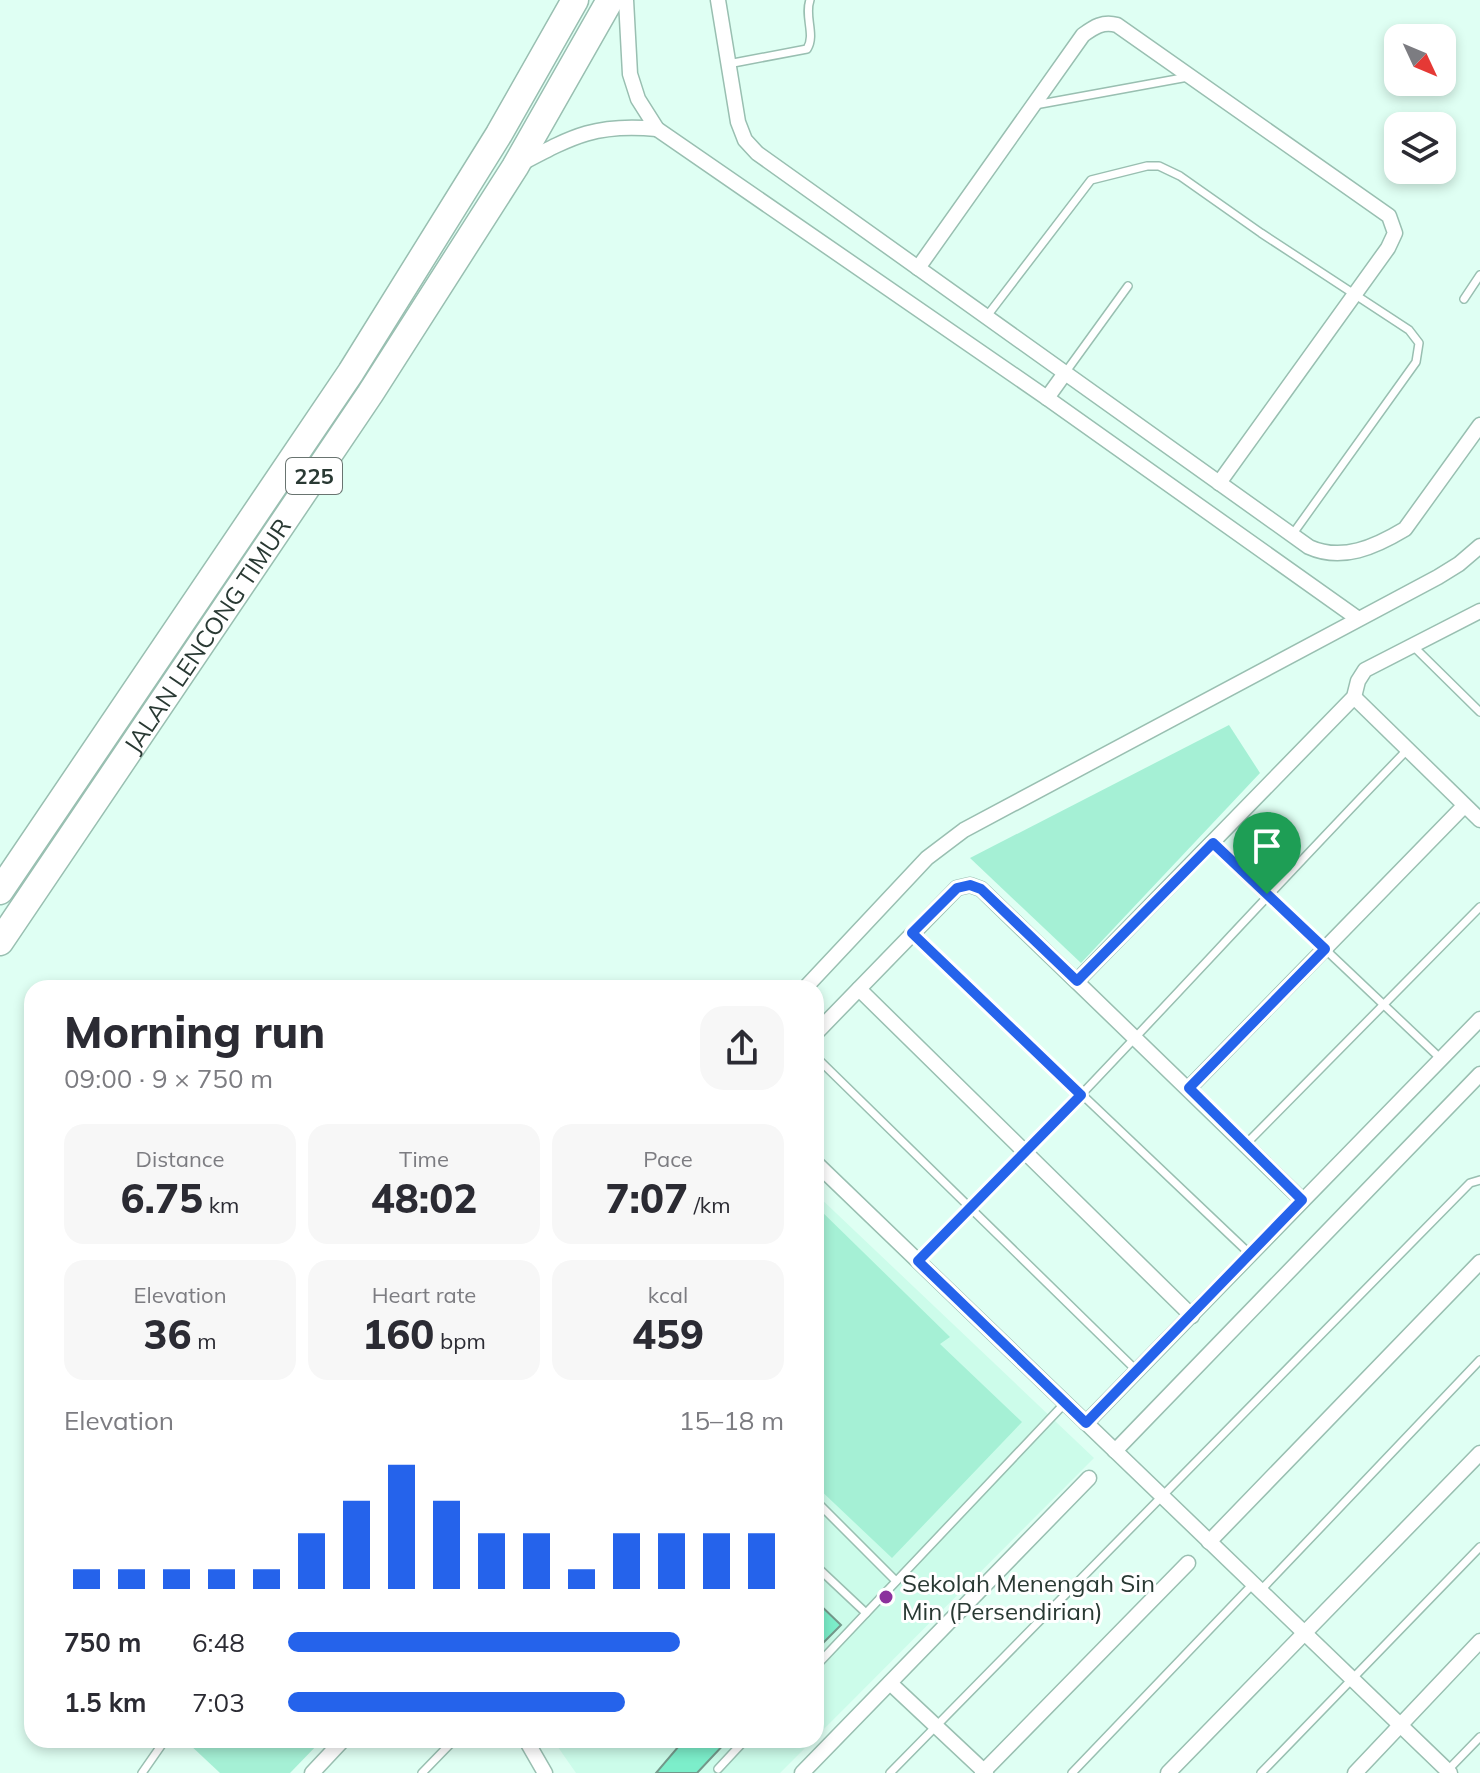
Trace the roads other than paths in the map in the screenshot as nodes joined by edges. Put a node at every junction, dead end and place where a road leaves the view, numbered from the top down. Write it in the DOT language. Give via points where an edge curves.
graph roads {
  1 [pos="575,0"];
  2 [pos="610,0"];
  3 [pos="626,0"];
  4 [pos="718,0"];
  5 [pos="810,0"];
  6 [pos="728,64"];
  7 [pos="1190,77"];
  8 [pos="1033,106"];
  9 [pos="657,129"];
  10 [pos="515,167"];
  11 [pos="918,268"];
  12 [pos="1480,275"];
  13 [pos="1128,286"];
  14 [pos="1355,295"];
  15 [pos="1464,299"];
  16 [pos="987,317"];
  17 [pos="1065,373"];
  18 [pos="1047,398"];
  19 [pos="1480,425"];
  20 [pos="1219,483"];
  21 [pos="1292,535"];
  22 [pos="1480,546"];
  23 [pos="1480,611"];
  24 [pos="1357,618"];
  25 [pos="1413,646"];
  26 [pos="1354,697"];
  27 [pos="1480,712"];
  28 [pos="1407,750"];
  29 [pos="1474,810"];
  30 [pos="1213,843"];
  31 [pos="0,891"];
  32 [pos="1267,894"];
  33 [pos="1480,907"];
  34 [pos="912,933"];
  35 [pos="0,942"];
  36 [pos="1325,949"];
  37 [pos="813,980"];
  38 [pos="1077,981"];
  39 [pos="859,989"];
  40 [pos="1384,1005"];
  41 [pos="1480,1019"];
  42 [pos="824,1025"];
  43 [pos="1135,1037"];
  44 [pos="1441,1059"];
  45 [pos="824,1065"];
  46 [pos="1480,1074"];
  47 [pos="1189,1088"];
  48 [pos="1081,1095"];
  49 [pos="1245,1145"];
  50 [pos="1026,1152"];
  51 [pos="824,1171"];
  52 [pos="1480,1180"];
  53 [pos="1302,1200"];
  54 [pos="970,1209"];
  55 [pos="1251,1255"];
  56 [pos="918,1261"];
  57 [pos="1480,1262"];
  58 [pos="1192,1316"];
  59 [pos="1480,1360"];
  60 [pos="1137,1371"];
  61 [pos="1065,1403"];
  62 [pos="1086,1423"];
  63 [pos="1115,1451"];
  64 [pos="1480,1453"];
  65 [pos="1089,1478"];
  66 [pos="1162,1496"];
  67 [pos="824,1509"];
  68 [pos="1209,1542"];
  69 [pos="1480,1547"];
  70 [pos="1188,1563"];
  71 [pos="824,1574"];
  72 [pos="896,1581"];
  73 [pos="1257,1587"];
  74 [pos="866,1613"];
  75 [pos="1304,1633"];
  76 [pos="1480,1641"];
  77 [pos="824,1658"];
  78 [pos="1352,1679"];
  79 [pos="890,1683"];
  80 [pos="1400,1725"];
  81 [pos="935,1727"];
  82 [pos="1480,1737"];
  83 [pos="159,1748"];
  84 [pos="335,1748"];
  85 [pos="446,1748"];
  86 [pos="529,1748"];
  87 [pos="738,1748"];
  88 [pos="718,1769"];
  89 [pos="539,1771"];
  90 [pos="984,1772"];
  91 [pos="1447,1772"];
  92 [pos="142,1773"];
  93 [pos="312,1773"];
  94 [pos="422,1773"];
  95 [pos="802,1773"];
  96 [pos="890,1773"];
  97 [pos="1072,1773"];
  98 [pos="1168,1773"];
  99 [pos="1261,1773"];
  100 [pos="1355,1773"];
  1 -- 31 [label="highway, JALAN LENCONG TIMUR / 225" via="499,134 351,372"];
  2 -- 10 [label="highway, JALAN LENCONG TIMUR / 225"];
  3 -- 9 [label="street" via="630,74"];
  4 -- 6 [label="street"];
  5 -- 6 [label="lane" via="807,49"];
  6 -- 11 [label="street" via="738,122 757,153"];
  7 -- 8 [label="lane"];
  7 -- 8 [label="street" via="1117,25 1100,25 1083,35"];
  7 -- 14 [label="street" via="1389,216 1393,241"];
  8 -- 11 [label="street"];
  9 -- 10 [label="street" via="624,125 587,132"];
  9 -- 18 [label="street"];
  10 -- 35 [label="highway, JALAN LENCONG TIMUR / 225" via="370,394"];
  11 -- 16 [label="street"];
  12 -- 15 [label="lane"];
  13 -- 17 [label="lane"];
  14 -- 16 [label="lane" via="1180,176 1147,166 1091,180"];
  14 -- 20 [label="street"];
  14 -- 21 [label="lane" via="1409,330 1420,350 1383,411"];
  16 -- 17 [label="street"];
  17 -- 18 [label="street"];
  17 -- 20 [label="street"];
  18 -- 24 [label="street"];
  19 -- 21 [label="street" via="1418,514 1389,539 1343,555 1325,555"];
  20 -- 21 [label="street"];
  22 -- 24 [label="street" via="1438,577"];
  23 -- 25 [label="street"];
  24 -- 37 [label="street" via="964,830 927,858"];
  25 -- 26 [label="street" via="1365,670"];
  25 -- 27 [label="lane"];
  26 -- 28 [label="street"];
  26 -- 30 [label="street"];
  28 -- 29 [label="street"];
  28 -- 32 [label="lane"];
  29 -- 36 [label="street"];
  30 -- 32 [label="lane"];
  30 -- 38 [label="street"];
  32 -- 36 [label="lane"];
  32 -- 43 [label="lane"];
  33 -- 40 [label="lane"];
  34 -- 38 [label="street" via="957,888 970,885 981,889"];
  34 -- 39 [label="street"];
  34 -- 48 [label="lane"];
  36 -- 40 [label="lane"];
  36 -- 47 [label="street"];
  38 -- 43 [label="street"];
  39 -- 42 [label="street"];
  39 -- 50 [label="street"];
  40 -- 44 [label="lane"];
  40 -- 49 [label="lane"];
  41 -- 44 [label="street"];
  43 -- 47 [label="street"];
  43 -- 48 [label="lane"];
  44 -- 53 [label="street"];
  45 -- 54 [label="lane"];
  46 -- 63 [label="street"];
  47 -- 49 [label="street"];
  48 -- 50 [label="lane"];
  48 -- 55 [label="lane"];
  49 -- 53 [label="street"];
  50 -- 54 [label="lane"];
  50 -- 58 [label="street"];
  51 -- 56 [label="street"];
  52 -- 66 [label="lane" via="1470,1183"];
  53 -- 55 [label="street"];
  54 -- 56 [label="lane"];
  54 -- 60 [label="lane"];
  55 -- 58 [label="street"];
  56 -- 61 [label="street"];
  57 -- 68 [label="street"];
  58 -- 60 [label="street"];
  59 -- 73 [label="lane"];
  60 -- 62 [label="street"];
  61 -- 62 [label="street"];
  61 -- 72 [label="lane"];
  62 -- 63 [label="street"];
  63 -- 66 [label="street"];
  64 -- 75 [label="street"];
  65 -- 79 [label="street"];
  66 -- 68 [label="street"];
  66 -- 81 [label="lane"];
  67 -- 72 [label="lane"];
  68 -- 73 [label="street"];
  69 -- 78 [label="lane"];
  70 -- 90 [label="street"];
  71 -- 74 [label="lane"];
  72 -- 74 [label="lane"];
  73 -- 75 [label="street"];
  73 -- 97 [label="lane"];
  74 -- 77 [label="lane"];
  75 -- 78 [label="street"];
  75 -- 98 [label="street"];
  76 -- 80 [label="street"];
  78 -- 80 [label="street"];
  78 -- 99 [label="lane"];
  79 -- 81 [label="street"];
  79 -- 95 [label="street"];
  80 -- 91 [label="street"];
  80 -- 100 [label="street"];
  81 -- 90 [label="street"];
  81 -- 96 [label="lane"];
  82 -- 91 [label="lane"];
  83 -- 92 [label="lane"];
  84 -- 93 [label="street"];
  85 -- 94 [label="lane"];
  86 -- 89 [label="street"];
  87 -- 88 [label="lane"];
}
